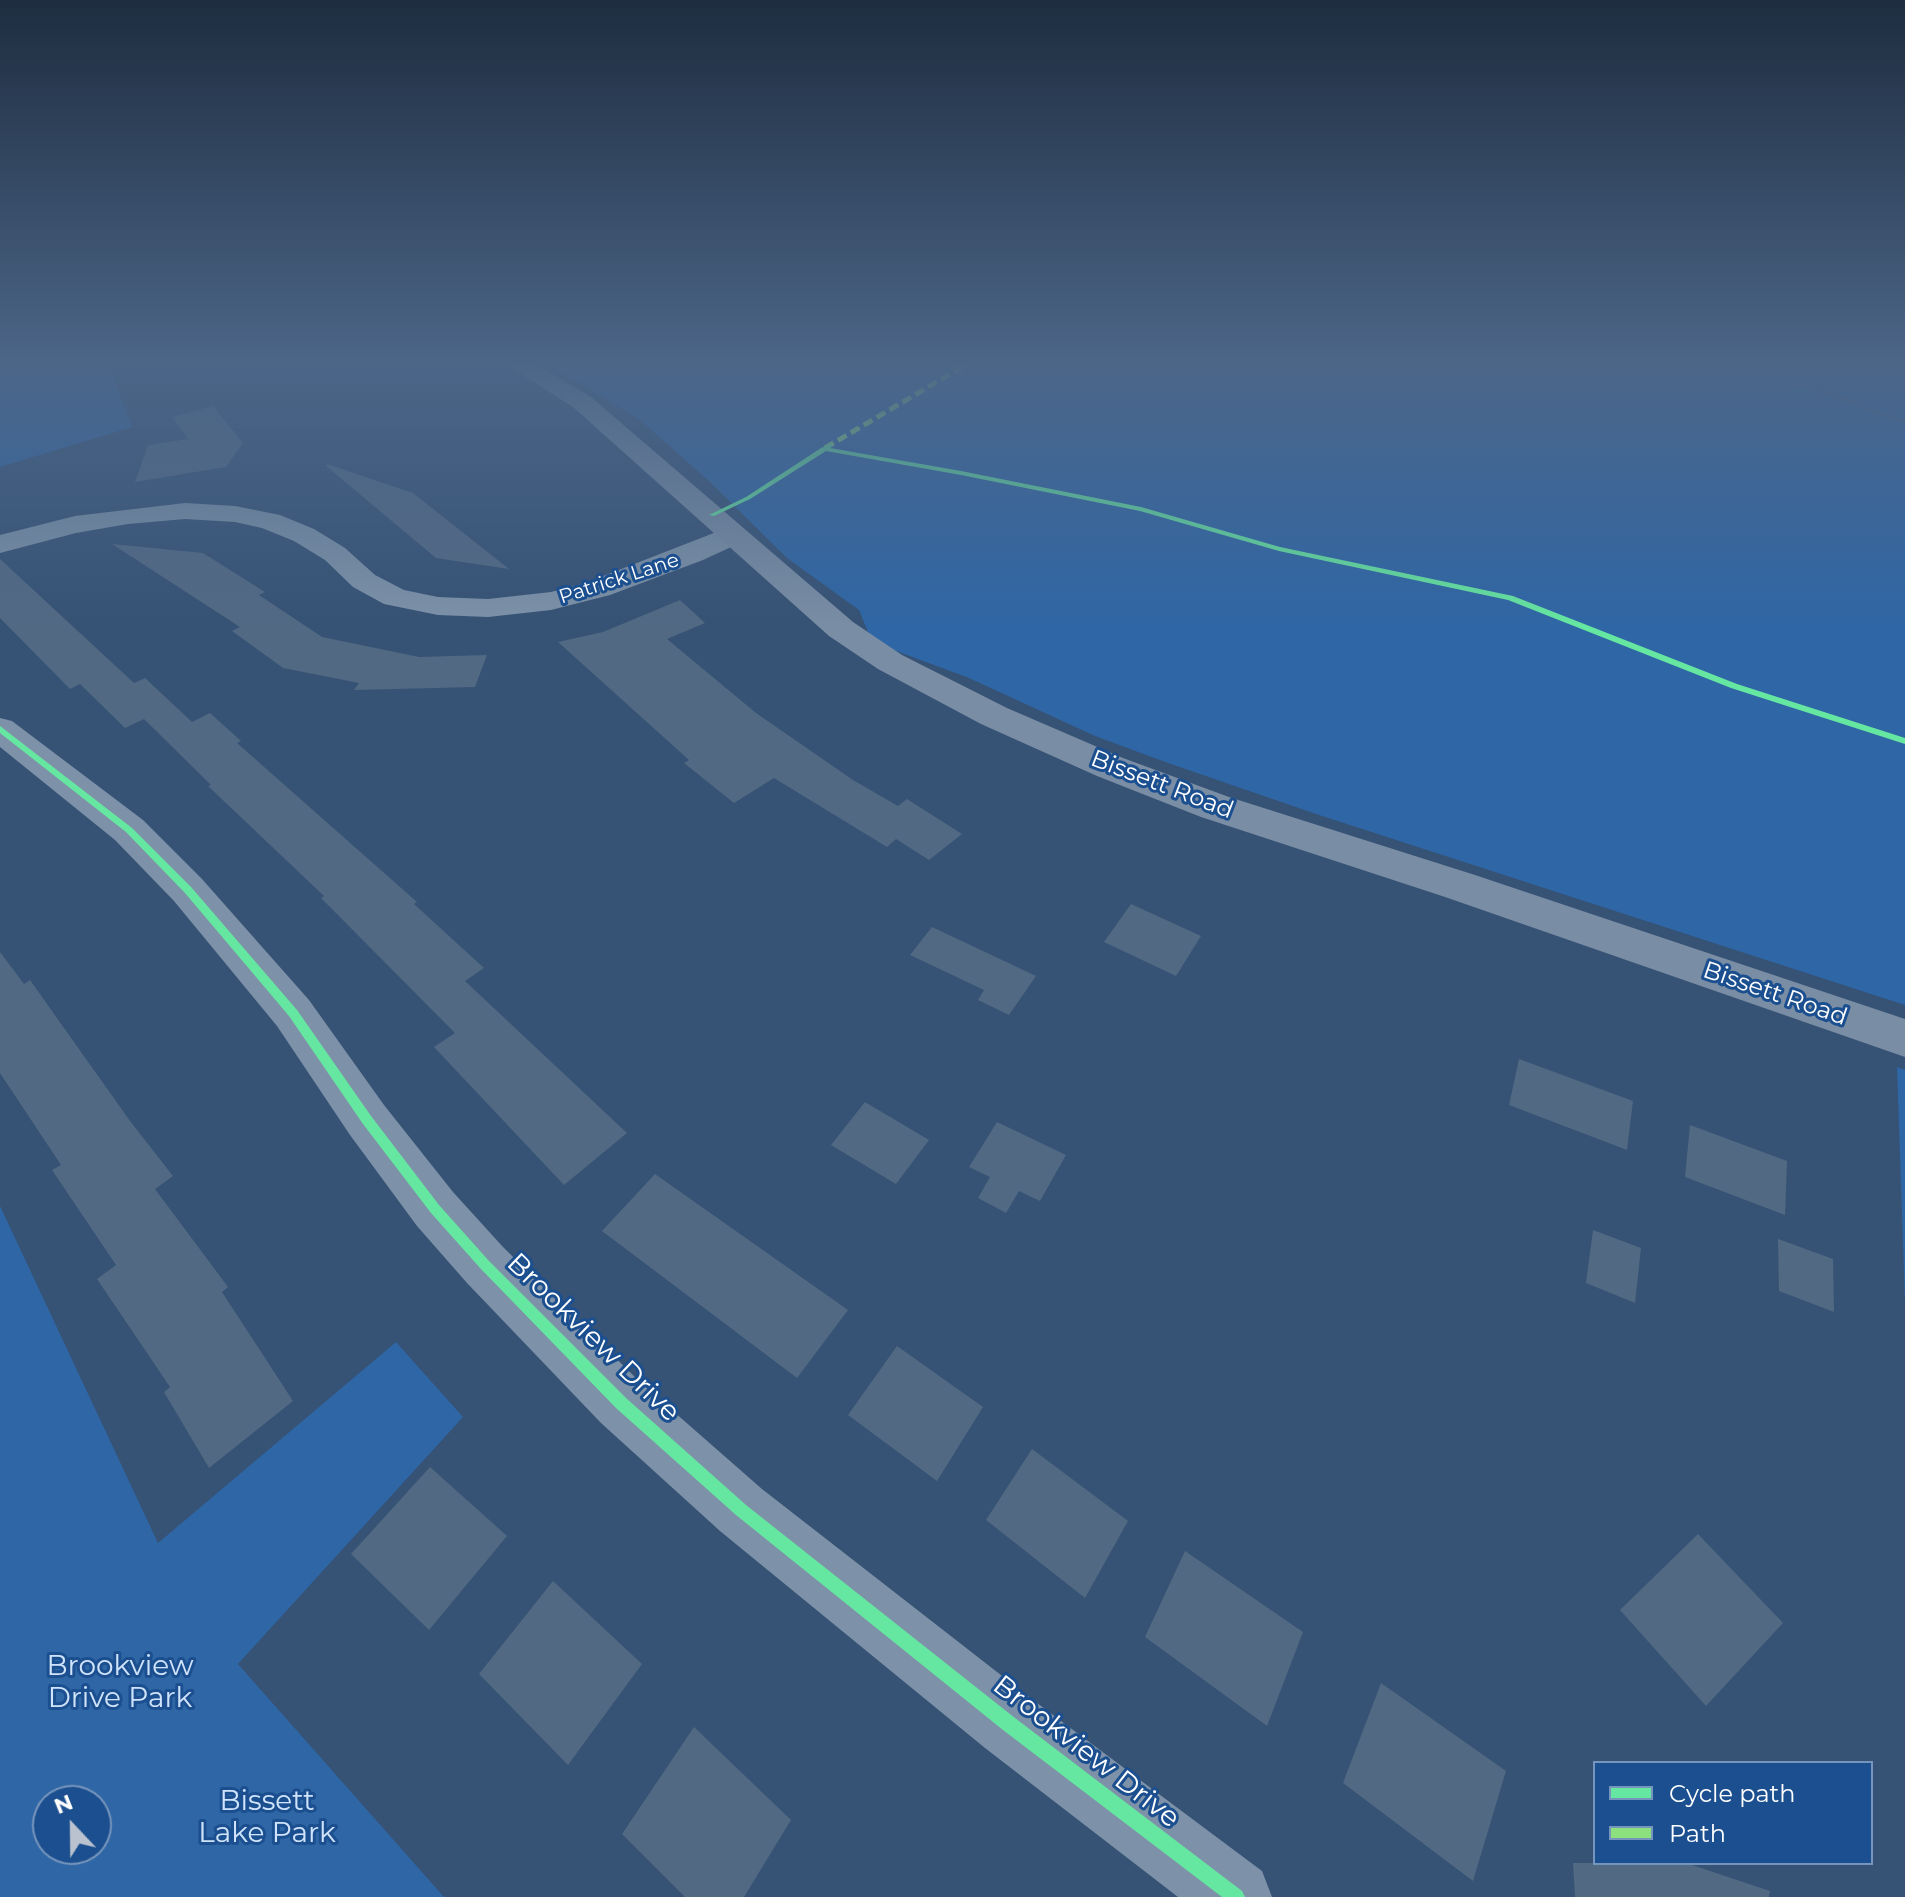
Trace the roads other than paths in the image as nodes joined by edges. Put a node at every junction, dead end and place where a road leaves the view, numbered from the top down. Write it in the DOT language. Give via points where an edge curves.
graph roads {
  1 [pos="635,449"];
  2 [pos="734,535"];
  3 [pos="0,544"];
  4 [pos="0,729"];
  5 [pos="1905,1038"];
  6 [pos="1236,1897"];
  1 -- 2 [label="main road, Bissett Road"];
  2 -- 3 [label="street, Patrick Lane" via="599,589 488,608 395,597 364,581 304,535 235,514 128,516"];
  2 -- 5 [label="main road, Bissett Road" via="815,609 890,662 1097,761 1215,807"];
  4 -- 6 [label="street, Brookview Drive" via="129,830 188,890 293,1013 435,1209 621,1403 754,1520"];
}
